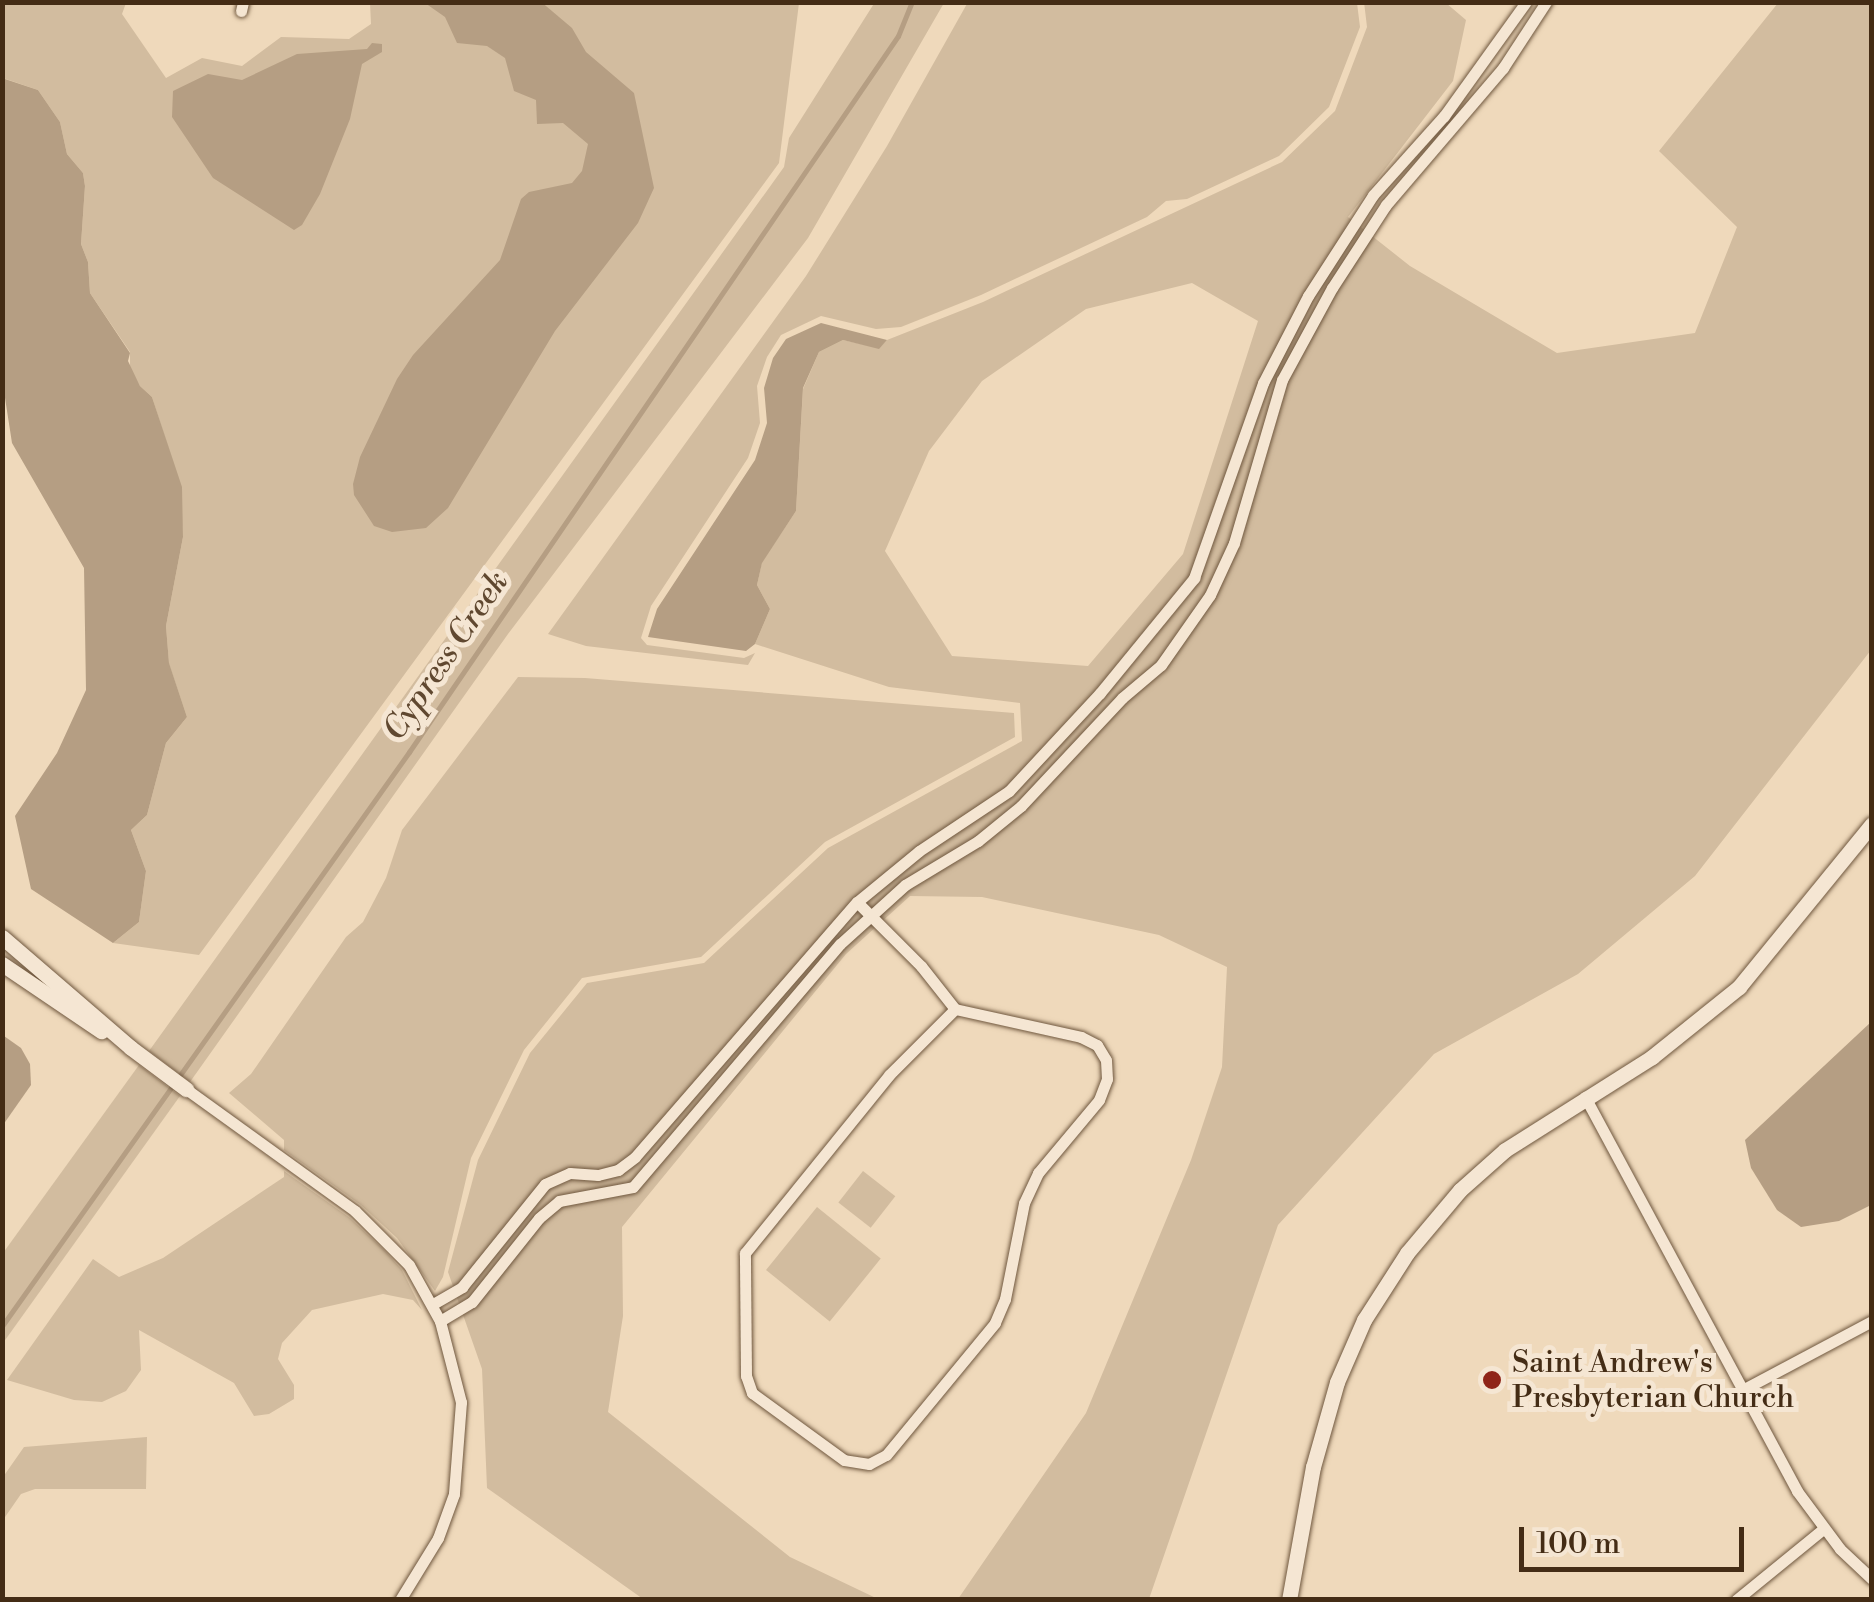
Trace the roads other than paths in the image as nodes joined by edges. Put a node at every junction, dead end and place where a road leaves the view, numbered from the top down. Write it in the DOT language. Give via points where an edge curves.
graph roads {
  1 [pos="1526,2"];
  2 [pos="1546,2"];
  3 [pos="1872,824"];
  4 [pos="857,902"];
  5 [pos="871,916"];
  6 [pos="2,936"];
  7 [pos="2,964"];
  8 [pos="955,1009"];
  9 [pos="131,1048"];
  10 [pos="186,1089"];
  11 [pos="1585,1097"];
  12 [pos="433,1304"];
  13 [pos="440,1321"];
  14 [pos="1872,1321"];
  15 [pos="1744,1389"];
  16 [pos="1823,1529"];
  17 [pos="1872,1579"];
  18 [pos="400,1600"];
  19 [pos="1289,1600"];
  20 [pos="1736,1600"];
  1 -- 4 [label="street" via="1444,116 1372,195 1308,296 1263,383 1194,578 1009,791"];
  2 -- 5 [label="street" via="1504,68 1386,205 1332,288 1282,380 1248,506 1187,633 1021,806"];
  3 -- 11 [label="street" via="1739,986 1652,1057"];
  4 -- 5 [label="street"];
  4 -- 12 [label="street" via="636,1157 618,1170 570,1173 545,1184 462,1287"];
  5 -- 8 [label="street"];
  5 -- 13 [label="street" via="633,1187 560,1200 472,1302"];
  6 -- 9 [label="street"];
  7 -- 9 [label="street"];
  8 -- 8 [label="street" via="889,1075 745,1254 746,1376 752,1394 844,1460 869,1464 886,1455 995,1323 1031,1188 1099,1100 1107,1079 1106,1060 1081,1038"];
  9 -- 10 [label="street"];
  10 -- 12 [label="street" via="355,1212 409,1264"];
  11 -- 15 [label="street"];
  11 -- 19 [label="street" via="1475,1175 1426,1227 1376,1300 1324,1423"];
  12 -- 13 [label="street"];
  13 -- 18 [label="street" via="461,1402 454,1494 438,1538"];
  14 -- 15 [label="street"];
  15 -- 16 [label="street"];
  16 -- 17 [label="street"];
  16 -- 20 [label="street"];
}
